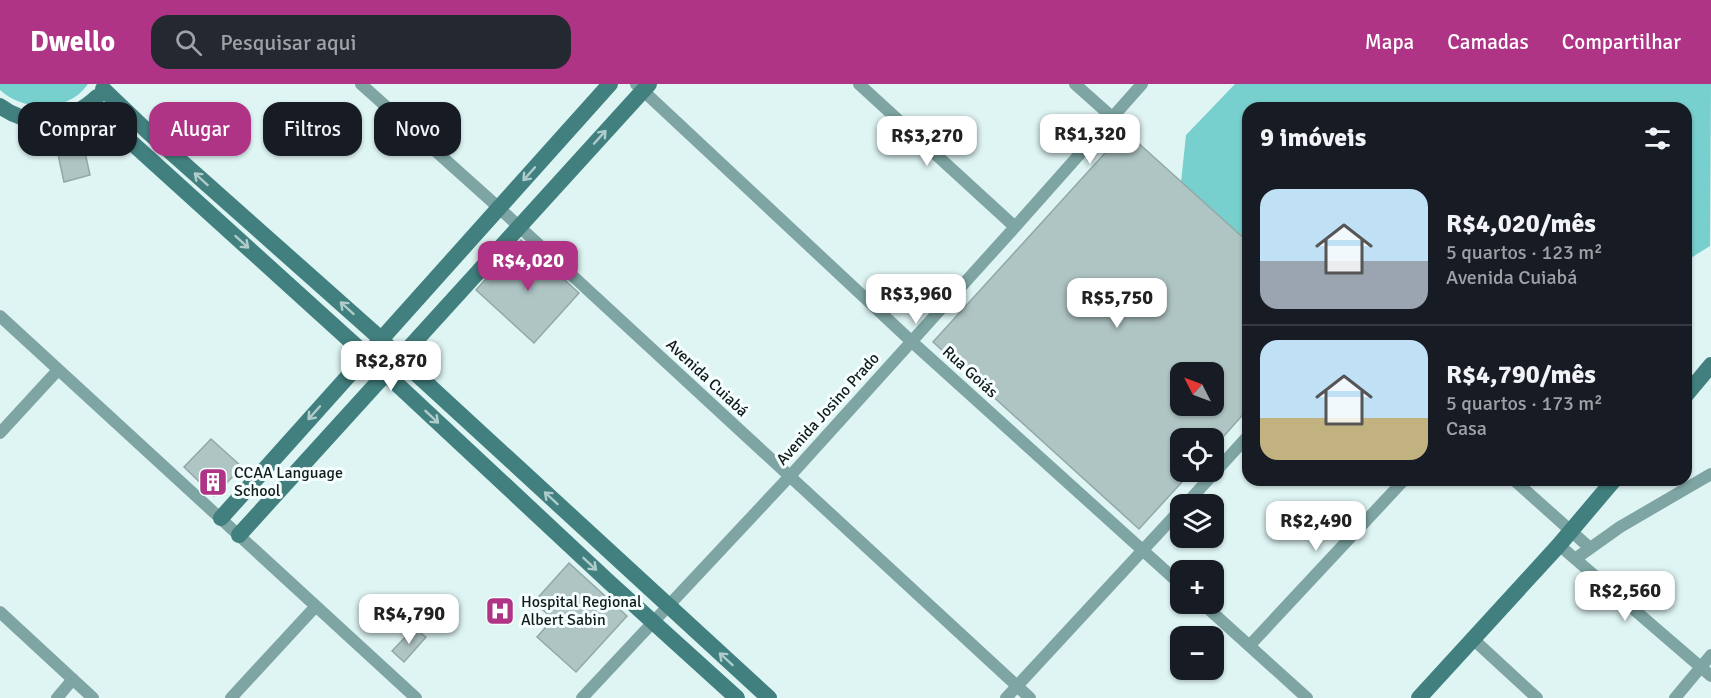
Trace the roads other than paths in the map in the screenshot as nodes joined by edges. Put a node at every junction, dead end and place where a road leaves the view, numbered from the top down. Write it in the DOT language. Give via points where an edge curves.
graph roads {
  1 [pos="361,84"];
  2 [pos="610,84"];
  3 [pos="859,84"];
  4 [pos="1075,84"];
  5 [pos="1142,84"];
  6 [pos="642,86"];
  7 [pos="105,87"];
  8 [pos="91,102"];
  9 [pos="1,110"];
  10 [pos="18,116"];
  11 [pos="1112,117"];
  12 [pos="147,131"];
  13 [pos="137,143"];
  14 [pos="137,147"];
  15 [pos="498,207"];
  16 [pos="518,227"];
  17 [pos="1015,227"];
  18 [pos="0,316"];
  19 [pos="381,339"];
  20 [pos="911,341"];
  21 [pos="366,355"];
  22 [pos="399,358"];
  23 [pos="1711,365"];
  24 [pos="58,370"];
  25 [pos="385,373"];
  26 [pos="1692,388"];
  27 [pos="0,433"];
  28 [pos="1242,443"];
  29 [pos="1711,474"];
  30 [pos="790,476"];
  31 [pos="1692,485"];
  32 [pos="1398,486"];
  33 [pos="1521,486"];
  34 [pos="1609,486"];
  35 [pos="1690,486"];
  36 [pos="1195,494"];
  37 [pos="221,518"];
  38 [pos="575,520"];
  39 [pos="1170,521"];
  40 [pos="1571,530"];
  41 [pos="238,535"];
  42 [pos="561,537"];
  43 [pos="1559,545"];
  44 [pos="1590,548"];
  45 [pos="1143,550"];
  46 [pos="1575,559"];
  47 [pos="1170,575"];
  48 [pos="668,605"];
  49 [pos="316,606"];
  50 [pos="0,612"];
  51 [pos="1215,614"];
  52 [pos="653,621"];
  53 [pos="1474,639"];
  54 [pos="1250,645"];
  55 [pos="1711,655"];
  56 [pos="1700,667"];
  57 [pos="1711,676"];
  58 [pos="73,679"];
  59 [pos="1017,686"];
  60 [pos="57,698"];
  61 [pos="93,698"];
  62 [pos="231,698"];
  63 [pos="416,698"];
  64 [pos="582,698"];
  65 [pos="737,698"];
  66 [pos="769,698"];
  67 [pos="1006,698"];
  68 [pos="1030,698"];
  69 [pos="1306,698"];
  70 [pos="1419,698"];
  71 [pos="1537,698"];
  72 [pos="1675,698"];
  1 -- 15 [label="street, Avenida Cuiabá"];
  2 -- 15 [label="street, one-way"];
  3 -- 17 [label="street"];
  4 -- 11 [label="street"];
  5 -- 11 [label="street, Avenida Josino Prado"];
  16 -- 6 [label="street, one-way"];
  6 -- 20 [label="street, Rua Goiás"];
  7 -- 8 [label="street"];
  7 -- 12 [label="street"];
  9 -- 10 [label="street"];
  11 -- 17 [label="street, Avenida Josino Prado"];
  12 -- 13 [label="street"];
  19 -- 12 [label="street, one-way"];
  14 -- 21 [label="street, one-way"];
  15 -- 16 [label="street, Avenida Cuiabá"];
  15 -- 19 [label="street"];
  16 -- 22 [label="street"];
  16 -- 30 [label="street, Avenida Cuiabá"];
  17 -- 20 [label="street, Avenida Josino Prado"];
  18 -- 24 [label="street"];
  19 -- 21 [label="street"];
  19 -- 22 [label="street"];
  20 -- 30 [label="street, Avenida Josino Prado"];
  20 -- 45 [label="street, Rua Goiás"];
  21 -- 25 [label="street"];
  21 -- 37 [label="street, one-way"];
  22 -- 25 [label="street"];
  38 -- 22 [label="street, one-way"];
  23 -- 26 [label="street"];
  24 -- 27 [label="street"];
  24 -- 37 [label="street"];
  25 -- 41 [label="street"];
  25 -- 42 [label="street, one-way"];
  28 -- 36 [label="street"];
  29 -- 31 [label="street"];
  30 -- 48 [label="street, Avenida Josino Prado"];
  30 -- 59 [label="street, Avenida Cuiabá"];
  32 -- 54 [label="street"];
  33 -- 40 [label="street"];
  34 -- 40 [label="street"];
  35 -- 44 [label="street"];
  37 -- 41 [label="street"];
  38 -- 42 [label="street"];
  38 -- 48 [label="street"];
  39 -- 45 [label="street"];
  40 -- 43 [label="street"];
  40 -- 44 [label="street"];
  41 -- 49 [label="street"];
  42 -- 52 [label="street, one-way"];
  43 -- 46 [label="street"];
  43 -- 53 [label="street"];
  44 -- 46 [label="street"];
  45 -- 47 [label="street, Rua Goiás"];
  45 -- 59 [label="street"];
  46 -- 56 [label="street"];
  48 -- 52 [label="street, Avenida Josino Prado"];
  66 -- 48 [label="street, one-way"];
  49 -- 62 [label="street"];
  49 -- 63 [label="street"];
  50 -- 58 [label="street"];
  51 -- 54 [label="street"];
  52 -- 64 [label="street, Avenida Josino Prado"];
  52 -- 65 [label="street"];
  53 -- 70 [label="street"];
  53 -- 71 [label="street"];
  54 -- 69 [label="street"];
  55 -- 56 [label="street"];
  56 -- 57 [label="street"];
  56 -- 72 [label="street"];
  58 -- 60 [label="street"];
  58 -- 61 [label="street"];
  59 -- 67 [label="street"];
  59 -- 68 [label="street, Avenida Cuiabá"];
}
